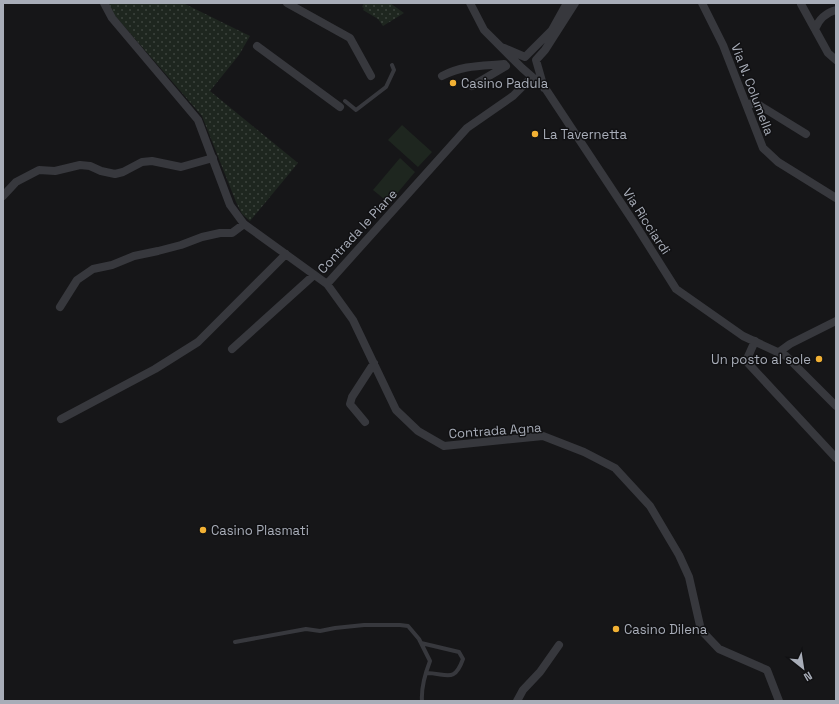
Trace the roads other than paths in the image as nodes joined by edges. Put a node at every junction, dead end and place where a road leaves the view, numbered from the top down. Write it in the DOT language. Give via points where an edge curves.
graph roads {
  1 [pos="104,3"];
  2 [pos="287,3"];
  3 [pos="470,3"];
  4 [pos="567,3"];
  5 [pos="575,3"];
  6 [pos="702,3"];
  7 [pos="801,3"];
  8 [pos="836,10"];
  9 [pos="815,29"];
  10 [pos="257,46"];
  11 [pos="499,46"];
  12 [pos="525,57"];
  13 [pos="536,60"];
  14 [pos="836,60"];
  15 [pos="392,65"];
  16 [pos="522,68"];
  17 [pos="371,76"];
  18 [pos="442,76"];
  19 [pos="532,77"];
  20 [pos="472,86"];
  21 [pos="545,88"];
  22 [pos="746,103"];
  23 [pos="342,104"];
  24 [pos="806,134"];
  25 [pos="213,158"];
  26 [pos="3,196"];
  27 [pos="836,198"];
  28 [pos="244,224"];
  29 [pos="286,254"];
  30 [pos="314,275"];
  31 [pos="327,284"];
  32 [pos="60,307"];
  33 [pos="836,321"];
  34 [pos="755,341"];
  35 [pos="232,349"];
  36 [pos="779,352"];
  37 [pos="374,363"];
  38 [pos="836,406"];
  39 [pos="61,419"];
  40 [pos="365,422"];
  41 [pos="836,458"];
  42 [pos="235,642"];
  43 [pos="421,643"];
  44 [pos="559,645"];
  45 [pos="426,673"];
  46 [pos="422,701"];
  47 [pos="517,701"];
  48 [pos="779,701"];
  1 -- 25 [label="street, Contrada le Piane" via="112,18 198,120"];
  2 -- 17 [label="street" via="350,38"];
  3 -- 11 [label="street" via="484,30"];
  4 -- 12 [label="street" via="552,30"];
  5 -- 13 [label="street"];
  6 -- 22 [label="street, Via N. Columella" via="723,45"];
  7 -- 9 [label="street"];
  8 -- 9 [label="street" via="823,16"];
  9 -- 14 [label="street" via="828,52"];
  10 -- 23 [label="street"];
  11 -- 12 [label="street"];
  11 -- 16 [label="street"];
  12 -- 13 [label="street" via="531,56"];
  12 -- 16 [label="street" via="521,62"];
  13 -- 16 [label="street" via="537,66 533,71 527,72"];
  13 -- 21 [label="street"];
  15 -- 23 [label="lane" via="394,70 386,87 356,110"];
  16 -- 19 [label="street"];
  18 -- 20 [label="street" via="463,67 505,65"];
  19 -- 21 [label="street"];
  19 -- 31 [label="street, Contrada le Piane" via="513,96 467,128"];
  21 -- 34 [label="street, Via Ricciardi" via="676,289 743,336"];
  22 -- 24 [label="street" via="759,106"];
  22 -- 27 [label="street, Via N. Columella" via="763,148 778,162"];
  25 -- 26 [label="street" via="181,166 152,161 142,162 115,174 80,165 55,171 39,170 16,182"];
  25 -- 28 [label="street, Contrada le Piane" via="230,206"];
  28 -- 29 [label="street, Contrada le Piane"];
  28 -- 32 [label="street" via="232,233 202,237 93,269 77,280"];
  29 -- 30 [label="street, Contrada le Piane"];
  29 -- 39 [label="street" via="198,342 155,369"];
  30 -- 31 [label="street, Contrada le Piane"];
  30 -- 35 [label="street"];
  31 -- 37 [label="street, Contrada Agna" via="353,320"];
  33 -- 36 [label="street"];
  34 -- 36 [label="street, Via Ricciardi"];
  34 -- 41 [label="street" via="746,360"];
  36 -- 38 [label="street, Via Ricciardi"];
  37 -- 40 [label="street" via="350,404"];
  37 -- 48 [label="street, Contrada Agna" via="396,410 418,431 444,446 543,436 584,452 615,468 650,506 679,555 689,577 701,630 719,649 767,670"];
  42 -- 43 [label="lane" via="306,629 320,631 364,625 400,625 408,626"];
  43 -- 45 [label="lane" via="430,661"];
  43 -- 45 [label="lane" via="459,652 463,659 459,671 455,674"];
  44 -- 47 [label="street"];
  45 -- 46 [label="lane" via="422,684"];
}
